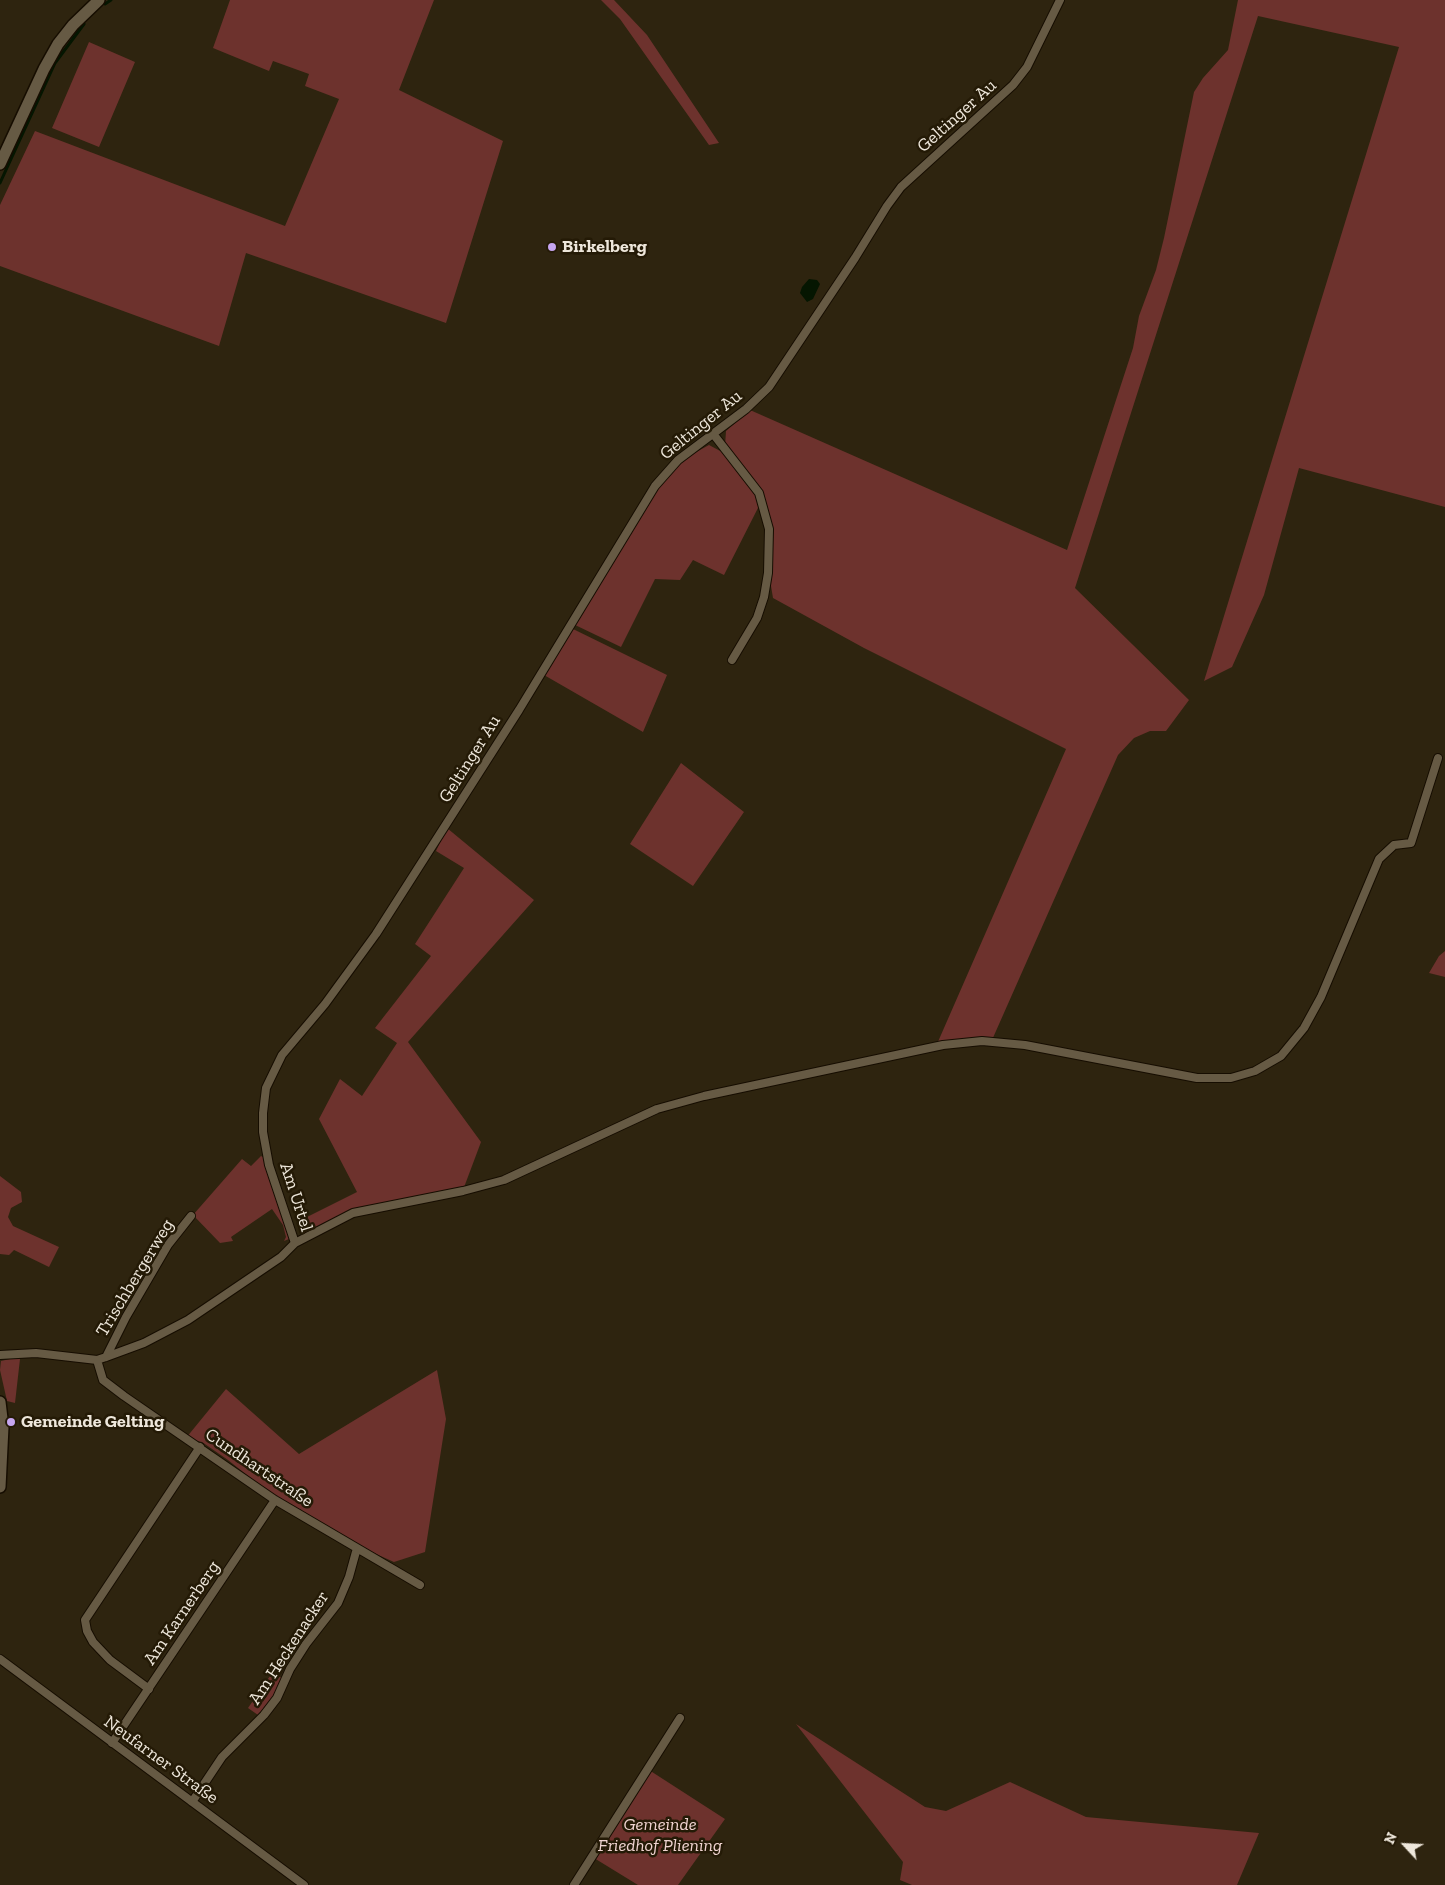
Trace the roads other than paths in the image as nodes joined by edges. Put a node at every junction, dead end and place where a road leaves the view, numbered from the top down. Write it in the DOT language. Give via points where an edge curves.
graph roads {
  1 [pos="99,0"];
  2 [pos="1060,0"];
  3 [pos="0,164"];
  4 [pos="714,435"];
  5 [pos="732,660"];
  6 [pos="1438,758"];
  7 [pos="364,953"];
  8 [pos="191,1216"];
  9 [pos="295,1244"];
  10 [pos="0,1355"];
  11 [pos="106,1358"];
  12 [pos="96,1360"];
  13 [pos="0,1402"];
  14 [pos="200,1447"];
  15 [pos="0,1480"];
  16 [pos="275,1500"];
  17 [pos="357,1548"];
  18 [pos="420,1585"];
  19 [pos="0,1659"];
  20 [pos="149,1689"];
  21 [pos="680,1718"];
  22 [pos="112,1743"];
  23 [pos="192,1802"];
  24 [pos="304,1885"];
  25 [pos="574,1885"];
  1 -- 3 [label="main road" via="58,44"];
  2 -- 4 [label="street, Geltinger Au" via="1027,67 1013,86 901,188 781,371 753,403"];
  4 -- 5 [label="street" via="758,493 769,529 764,597 757,618"];
  4 -- 7 [label="street, Geltinger Au" via="678,460 644,500 519,710"];
  6 -- 9 [label="street" via="1411,843 1394,845 1379,859 1321,997 1304,1028 1281,1056 1255,1071 1232,1078 1197,1078 1026,1045 982,1041 943,1045 657,1109 504,1180 353,1213"];
  7 -- 9 [label="street, Am Urtel" via="282,1055 266,1088 262,1113 266,1151"];
  8 -- 11 [label="street, Trischbergerweg" via="168,1244"];
  9 -- 11 [label="street, Am Urtel" via="281,1258 188,1320"];
  10 -- 12 [label="street, Am Urtel" via="36,1353"];
  11 -- 12 [label="street, Am Urtel"];
  12 -- 14 [label="street, Cundhartstraße" via="103,1380"];
  13 -- 15 [label="main road"];
  14 -- 16 [label="street, Cundhartstraße"];
  14 -- 20 [label="street" via="85,1620 93,1642 110,1660"];
  16 -- 17 [label="street, Cundhartstraße"];
  16 -- 20 [label="street, Am Karnerberg"];
  17 -- 18 [label="street, Cundhartstraße"];
  17 -- 23 [label="street, Am Heckenacker" via="338,1603 302,1650 277,1698 222,1757"];
  19 -- 22 [label="street, Neufarner Straße"];
  20 -- 22 [label="street, Am Karnerberg"];
  21 -- 25 [label="street"];
  22 -- 23 [label="street, Neufarner Straße"];
  23 -- 24 [label="street, Neufarner Straße"];
}
